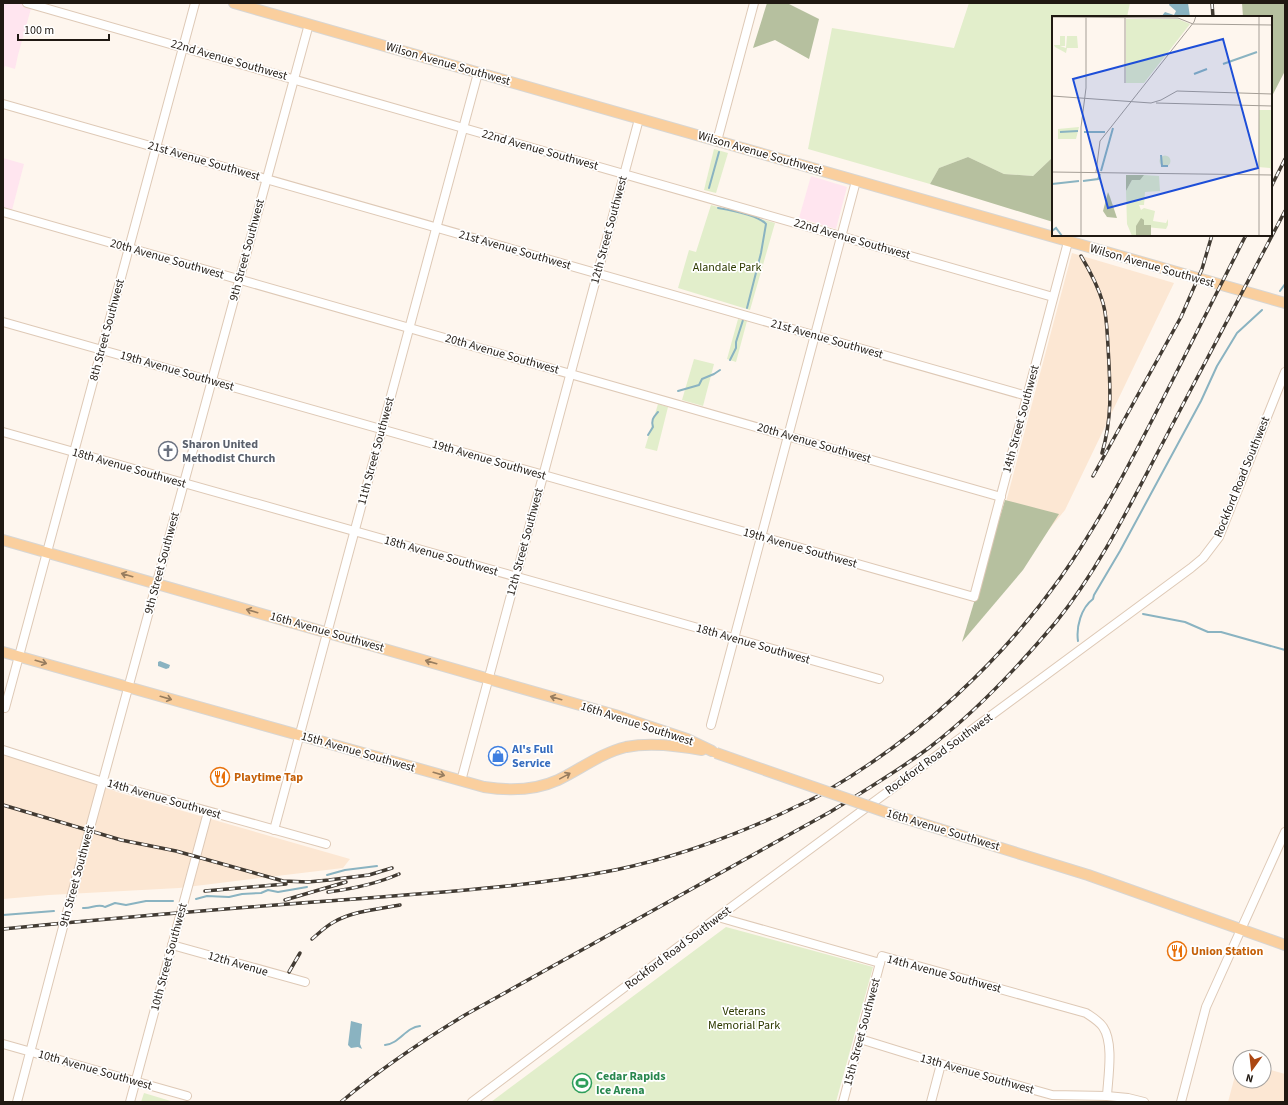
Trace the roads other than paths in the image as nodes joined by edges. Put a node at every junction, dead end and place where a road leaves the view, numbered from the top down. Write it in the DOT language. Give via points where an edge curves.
graph roads {
  1 [pos="27,3"];
  2 [pos="195,3"];
  3 [pos="234,3"];
  4 [pos="754,3"];
  5 [pos="308,24"];
  6 [pos="183,47"];
  7 [pos="478,73"];
  8 [pos="294,79"];
  9 [pos="3,104"];
  10 [pos="639,119"];
  11 [pos="463,128"];
  12 [pos="717,141"];
  13 [pos="156,147"];
  14 [pos="624,174"];
  15 [pos="267,179"];
  16 [pos="856,181"];
  17 [pos="3,212"];
  18 [pos="436,227"];
  19 [pos="841,236"];
  20 [pos="1068,242"];
  21 [pos="129,248"];
  22 [pos="598,273"];
  23 [pos="239,279"];
  24 [pos="1053,297"];
  25 [pos="1285,303"];
  26 [pos="3,322"];
  27 [pos="409,328"];
  28 [pos="815,335"];
  29 [pos="101,350"];
  30 [pos="1285,372"];
  31 [pos="570,374"];
  32 [pos="212,381"];
  33 [pos="1027,396"];
  34 [pos="382,429"];
  35 [pos="3,432"];
  36 [pos="788,436"];
  37 [pos="74,452"];
  38 [pos="543,475"];
  39 [pos="184,483"];
  40 [pos="1001,497"];
  41 [pos="354,531"];
  42 [pos="761,537"];
  43 [pos="3,540"];
  44 [pos="46,552"];
  45 [pos="516,577"];
  46 [pos="156,584"];
  47 [pos="974,597"];
  48 [pos="327,633"];
  49 [pos="734,639"];
  50 [pos="3,652"];
  51 [pos="18,656"];
  52 [pos="489,679"];
  53 [pos="879,680"];
  54 [pos="128,687"];
  55 [pos="5,708"];
  56 [pos="711,725"];
  57 [pos="299,735"];
  58 [pos="3,750"];
  59 [pos="714,752"];
  60 [pos="461,781"];
  61 [pos="103,782"];
  62 [pos="208,812"];
  63 [pos="274,830"];
  64 [pos="1285,832"];
  65 [pos="326,844"];
  66 [pos="718,917"];
  67 [pos="1241,929"];
  68 [pos="1285,944"];
  69 [pos="172,945"];
  70 [pos="880,963"];
  71 [pos="305,982"];
  72 [pos="860,1039"];
  73 [pos="3,1044"];
  74 [pos="31,1052"];
  75 [pos="941,1064"];
  76 [pos="135,1082"];
  77 [pos="187,1096"];
  78 [pos="1107,1096"];
  79 [pos="17,1102"];
  80 [pos="130,1102"];
  81 [pos="472,1102"];
  82 [pos="843,1102"];
  83 [pos="931,1102"];
  84 [pos="1144,1102"];
  85 [pos="1180,1102"];
  1 -- 6 [label="street, 22nd Avenue Southwest"];
  2 -- 6 [label="street, 8th Street Southwest"];
  3 -- 5 [label="main road, Wilson Avenue Southwest"];
  4 -- 12 [label="street"];
  5 -- 7 [label="main road, Wilson Avenue Southwest"];
  5 -- 8 [label="street, 9th Street Southwest"];
  6 -- 8 [label="street, 22nd Avenue Southwest"];
  6 -- 13 [label="street, 8th Street Southwest"];
  7 -- 10 [label="main road, Wilson Avenue Southwest"];
  7 -- 11 [label="street, 11th Street Southwest"];
  8 -- 11 [label="street, 22nd Avenue Southwest"];
  8 -- 15 [label="street, 9th Street Southwest"];
  9 -- 13 [label="street, 21st Avenue Southwest"];
  10 -- 12 [label="main road, Wilson Avenue Southwest"];
  10 -- 14 [label="street, 12th Street Southwest"];
  11 -- 14 [label="street, 22nd Avenue Southwest"];
  11 -- 18 [label="street, 11th Street Southwest"];
  12 -- 16 [label="main road, Wilson Avenue Southwest"];
  13 -- 15 [label="street, 21st Avenue Southwest"];
  13 -- 21 [label="street, 8th Street Southwest"];
  14 -- 19 [label="street, 22nd Avenue Southwest"];
  14 -- 22 [label="street, 12th Street Southwest"];
  15 -- 18 [label="street, 21st Avenue Southwest"];
  15 -- 23 [label="street, 9th Street Southwest"];
  16 -- 19 [label="street"];
  16 -- 20 [label="main road, Wilson Avenue Southwest"];
  17 -- 21 [label="street, 20th Avenue Southwest"];
  18 -- 22 [label="street, 21st Avenue Southwest"];
  18 -- 27 [label="street, 11th Street Southwest"];
  19 -- 24 [label="street, 22nd Avenue Southwest"];
  19 -- 28 [label="street"];
  20 -- 24 [label="street, 14th Street Southwest"];
  20 -- 25 [label="main road, Wilson Avenue Southwest"];
  21 -- 23 [label="street, 20th Avenue Southwest"];
  21 -- 29 [label="street, 8th Street Southwest"];
  22 -- 28 [label="street, 21st Avenue Southwest"];
  22 -- 31 [label="street, 12th Street Southwest"];
  23 -- 27 [label="street, 20th Avenue Southwest"];
  23 -- 32 [label="street, 9th Street Southwest"];
  24 -- 33 [label="street, 14th Street Southwest"];
  26 -- 29 [label="street, 19th Avenue Southwest"];
  27 -- 31 [label="street, 20th Avenue Southwest"];
  27 -- 34 [label="street, 11th Street Southwest"];
  28 -- 33 [label="street, 21st Avenue Southwest"];
  28 -- 36 [label="street"];
  29 -- 32 [label="street, 19th Avenue Southwest"];
  29 -- 37 [label="street, 8th Street Southwest"];
  30 -- 66 [label="street, Rockford Road Southwest" via="1218,537 1203,558"];
  31 -- 36 [label="street, 20th Avenue Southwest"];
  31 -- 38 [label="street, 12th Street Southwest"];
  32 -- 34 [label="street, 19th Avenue Southwest"];
  32 -- 39 [label="street, 9th Street Southwest"];
  33 -- 40 [label="street, 14th Street Southwest"];
  34 -- 38 [label="street, 19th Avenue Southwest"];
  34 -- 41 [label="street, 11th Street Southwest"];
  35 -- 37 [label="street, 18th Avenue Southwest"];
  36 -- 40 [label="street, 20th Avenue Southwest"];
  36 -- 42 [label="street"];
  37 -- 39 [label="street, 18th Avenue Southwest"];
  37 -- 44 [label="street, 8th Street Southwest"];
  38 -- 42 [label="street, 19th Avenue Southwest"];
  38 -- 45 [label="street, 12th Street Southwest"];
  39 -- 41 [label="street, 18th Avenue Southwest"];
  39 -- 46 [label="street, 9th Street Southwest"];
  40 -- 47 [label="street, 14th Street Southwest"];
  41 -- 45 [label="street, 18th Avenue Southwest"];
  41 -- 48 [label="street, 11th Street Southwest"];
  42 -- 47 [label="street, 19th Avenue Southwest"];
  42 -- 49 [label="street"];
  43 -- 44 [label="main road, 16th Avenue Southwest"];
  46 -- 44 [label="main road, 16th Avenue Southwest, one-way"];
  44 -- 51 [label="street, 8th Street Southwest"];
  45 -- 49 [label="street, 18th Avenue Southwest"];
  45 -- 52 [label="street, 12th Street Southwest"];
  48 -- 46 [label="main road, 16th Avenue Southwest, one-way"];
  46 -- 54 [label="street, 9th Street Southwest"];
  52 -- 48 [label="main road, 16th Avenue Southwest, one-way"];
  48 -- 57 [label="street, 11th Street Southwest"];
  49 -- 53 [label="street, 18th Avenue Southwest"];
  49 -- 56 [label="street"];
  50 -- 51 [label="main road, 15th Avenue Southwest"];
  51 -- 54 [label="main road, 15th Avenue Southwest, one-way"];
  51 -- 55 [label="street, 8th Street Southwest"];
  59 -- 52 [label="main road, 16th Avenue Southwest, one-way" via="658,729"];
  52 -- 60 [label="street, 12th Street Southwest"];
  54 -- 57 [label="main road, 15th Avenue Southwest, one-way"];
  54 -- 61 [label="street, 9th Street Southwest"];
  57 -- 60 [label="main road, 15th Avenue Southwest, one-way"];
  57 -- 63 [label="street, 11th Street Southwest"];
  58 -- 61 [label="street, 14th Avenue Southwest"];
  60 -- 59 [label="main road, 15th Avenue Southwest, one-way" via="500,790 520,790 557,780 604,755 626,747 652,744"];
  59 -- 67 [label="main road, 16th Avenue Southwest, bridge" via="891,814 1088,875"];
  61 -- 62 [label="street, 14th Avenue Southwest"];
  61 -- 74 [label="street, 9th Street Southwest"];
  62 -- 63 [label="street, 14th Avenue Southwest"];
  62 -- 69 [label="street, 10th Street Southwest"];
  63 -- 65 [label="street, 14th Avenue Southwest"];
  64 -- 67 [label="street"];
  66 -- 70 [label="street, 14th Avenue Southwest"];
  66 -- 81 [label="street, Rockford Road Southwest"];
  67 -- 68 [label="main road, 16th Avenue Southwest"];
  67 -- 85 [label="street" via="1206,1007"];
  69 -- 71 [label="street, 12th Avenue"];
  69 -- 76 [label="street, 10th Street Southwest"];
  70 -- 72 [label="street, 15th Street Southwest"];
  70 -- 78 [label="street, 14th Avenue Southwest" via="882,956 1086,1013 1103,1028 1108,1039"];
  72 -- 75 [label="street, 13th Avenue Southwest"];
  72 -- 82 [label="street, 15th Street Southwest"];
  73 -- 74 [label="street, 10th Avenue Southwest"];
  74 -- 76 [label="street, 10th Avenue Southwest"];
  74 -- 79 [label="street, 9th Street Southwest"];
  75 -- 78 [label="street, 13th Avenue Southwest" via="1052,1095"];
  75 -- 83 [label="street"];
  76 -- 77 [label="street, 10th Avenue Southwest"];
  76 -- 80 [label="street, 10th Street Southwest"];
  78 -- 84 [label="street, 13th Avenue Southwest"];
}
